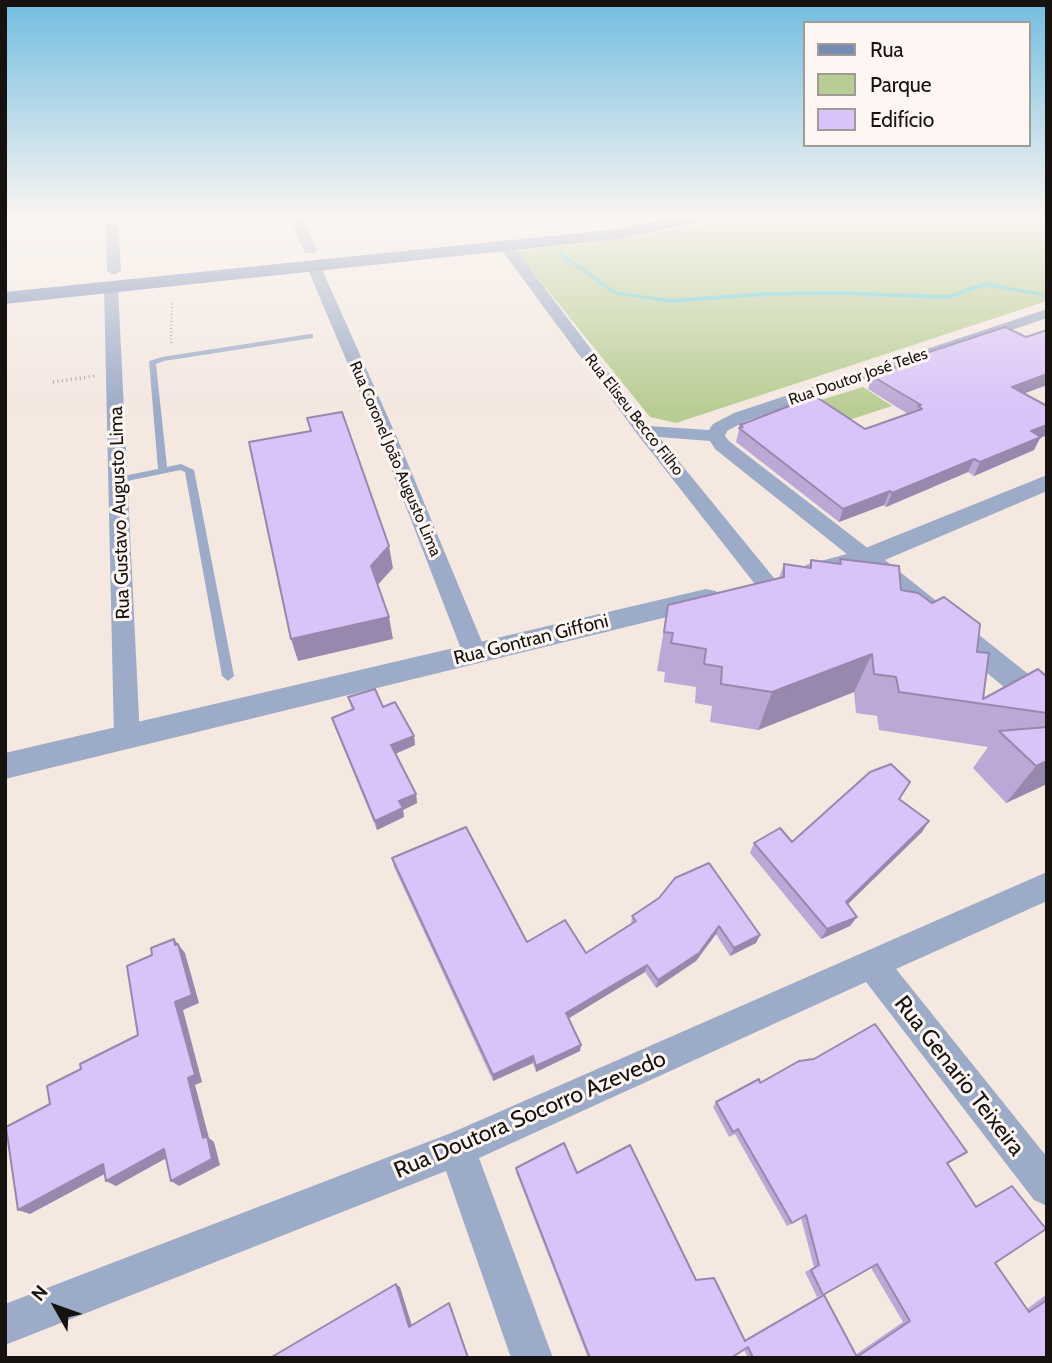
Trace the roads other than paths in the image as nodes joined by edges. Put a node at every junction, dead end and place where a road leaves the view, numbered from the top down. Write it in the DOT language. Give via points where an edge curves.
graph roads {
  1 [pos="42,282"];
  2 [pos="97,282"];
  3 [pos="112,282"];
  4 [pos="321,282"];
  5 [pos="525,282"];
  6 [pos="5,283"];
  7 [pos="5,298"];
  8 [pos="1047,313"];
  9 [pos="310,336"];
  10 [pos="644,431"];
  11 [pos="716,436"];
  12 [pos="163,470"];
  13 [pos="118,480"];
  14 [pos="1047,482"];
  15 [pos="866,558"];
  16 [pos="744,588"];
  17 [pos="475,654"];
  18 [pos="228,677"];
  19 [pos="1047,706"];
  20 [pos="127,738"];
  21 [pos="5,766"];
  22 [pos="1047,886"];
  23 [pos="872,964"];
  24 [pos="457,1149"];
  25 [pos="1047,1187"];
  26 [pos="5,1325"];
  27 [pos="532,1358"];
  1 -- 6 [label="main road"];
  2 -- 7 [label="main road"];
  3 -- 13 [label="street, Rua Gustavo Augusto Lima"];
  4 -- 17 [label="street, Rua Coronel João Augusto Lima"];
  5 -- 10 [label="street, Rua Eliseu Becco Filho"];
  8 -- 11 [label="street, Rua Doutor José Teles" via="740,416 719,428"];
  9 -- 12 [label="lane" via="152,363"];
  10 -- 11 [label="street"];
  10 -- 16 [label="street, Rua Eliseu Becco Filho"];
  11 -- 15 [label="street"];
  12 -- 13 [label="lane"];
  12 -- 18 [label="lane" via="186,468 191,474"];
  13 -- 20 [label="street, Rua Gustavo Augusto Lima"];
  14 -- 15 [label="street, Rua Gontran Giffoni"];
  15 -- 16 [label="street, Rua Gontran Giffoni"];
  15 -- 19 [label="street"];
  16 -- 17 [label="street, Rua Gontran Giffoni"];
  17 -- 20 [label="street, Rua Gontran Giffoni"];
  20 -- 21 [label="street, Rua Gontran Giffoni"];
  22 -- 23 [label="street, Rua Doutora Socorro Azevedo"];
  23 -- 24 [label="street, Rua Doutora Socorro Azevedo"];
  23 -- 25 [label="street, Rua Genario Teixeira"];
  24 -- 26 [label="street, Rua Doutora Socorro Azevedo"];
  24 -- 27 [label="street"];
}
